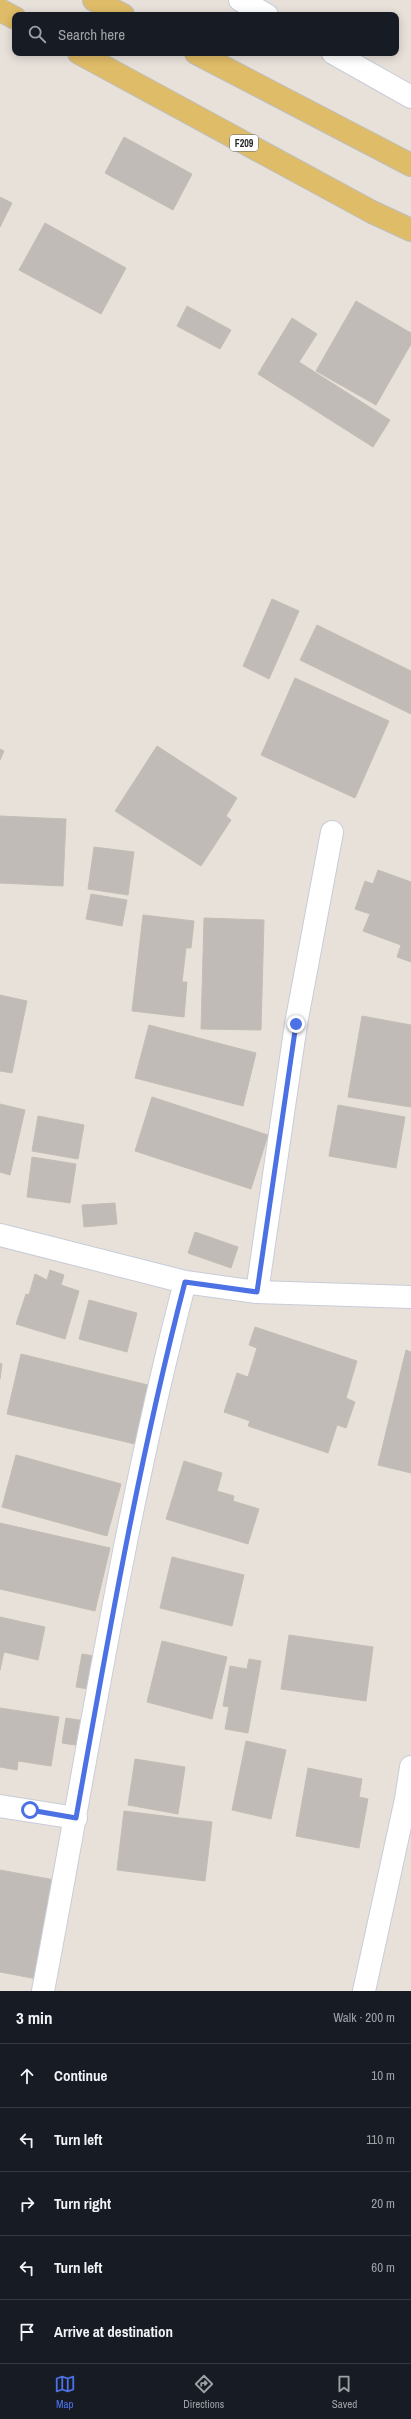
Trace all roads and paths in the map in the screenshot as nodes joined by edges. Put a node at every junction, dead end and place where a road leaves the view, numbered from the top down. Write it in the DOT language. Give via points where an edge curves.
graph roads {
  1 [pos="94,0"];
  2 [pos="240,0"];
  3 [pos="0,10"];
  4 [pos="117,12"];
  5 [pos="262,12"];
  6 [pos="12,16"];
  7 [pos="85,56"];
  8 [pos="202,56"];
  9 [pos="338,56"];
  10 [pos="411,97"];
  11 [pos="411,164"];
  12 [pos="411,230"];
  13 [pos="332,832"];
  14 [pos="0,1235"];
  15 [pos="185,1282"];
  16 [pos="257,1292"];
  17 [pos="411,1296"];
  18 [pos="411,1767"];
  19 [pos="408,1799"];
  20 [pos="0,1806"];
  21 [pos="76,1818"];
  22 [pos="43,1991"];
  23 [pos="364,1991"];
  1 -- 4 [label="main road"];
  2 -- 5 [label="street"];
  3 -- 6 [label="main road"];
  7 -- 12 [label="main road, F209" via="372,212"];
  8 -- 11 [label="main road"];
  9 -- 10 [label="street"];
  13 -- 16 [label="street" via="296,1024"];
  14 -- 15 [label="street"];
  15 -- 16 [label="street"];
  15 -- 21 [label="street" via="161,1373 113,1612"];
  16 -- 17 [label="street"];
  18 -- 19 [label="street"];
  19 -- 23 [label="street"];
  20 -- 21 [label="street"];
  21 -- 22 [label="street"];
}
